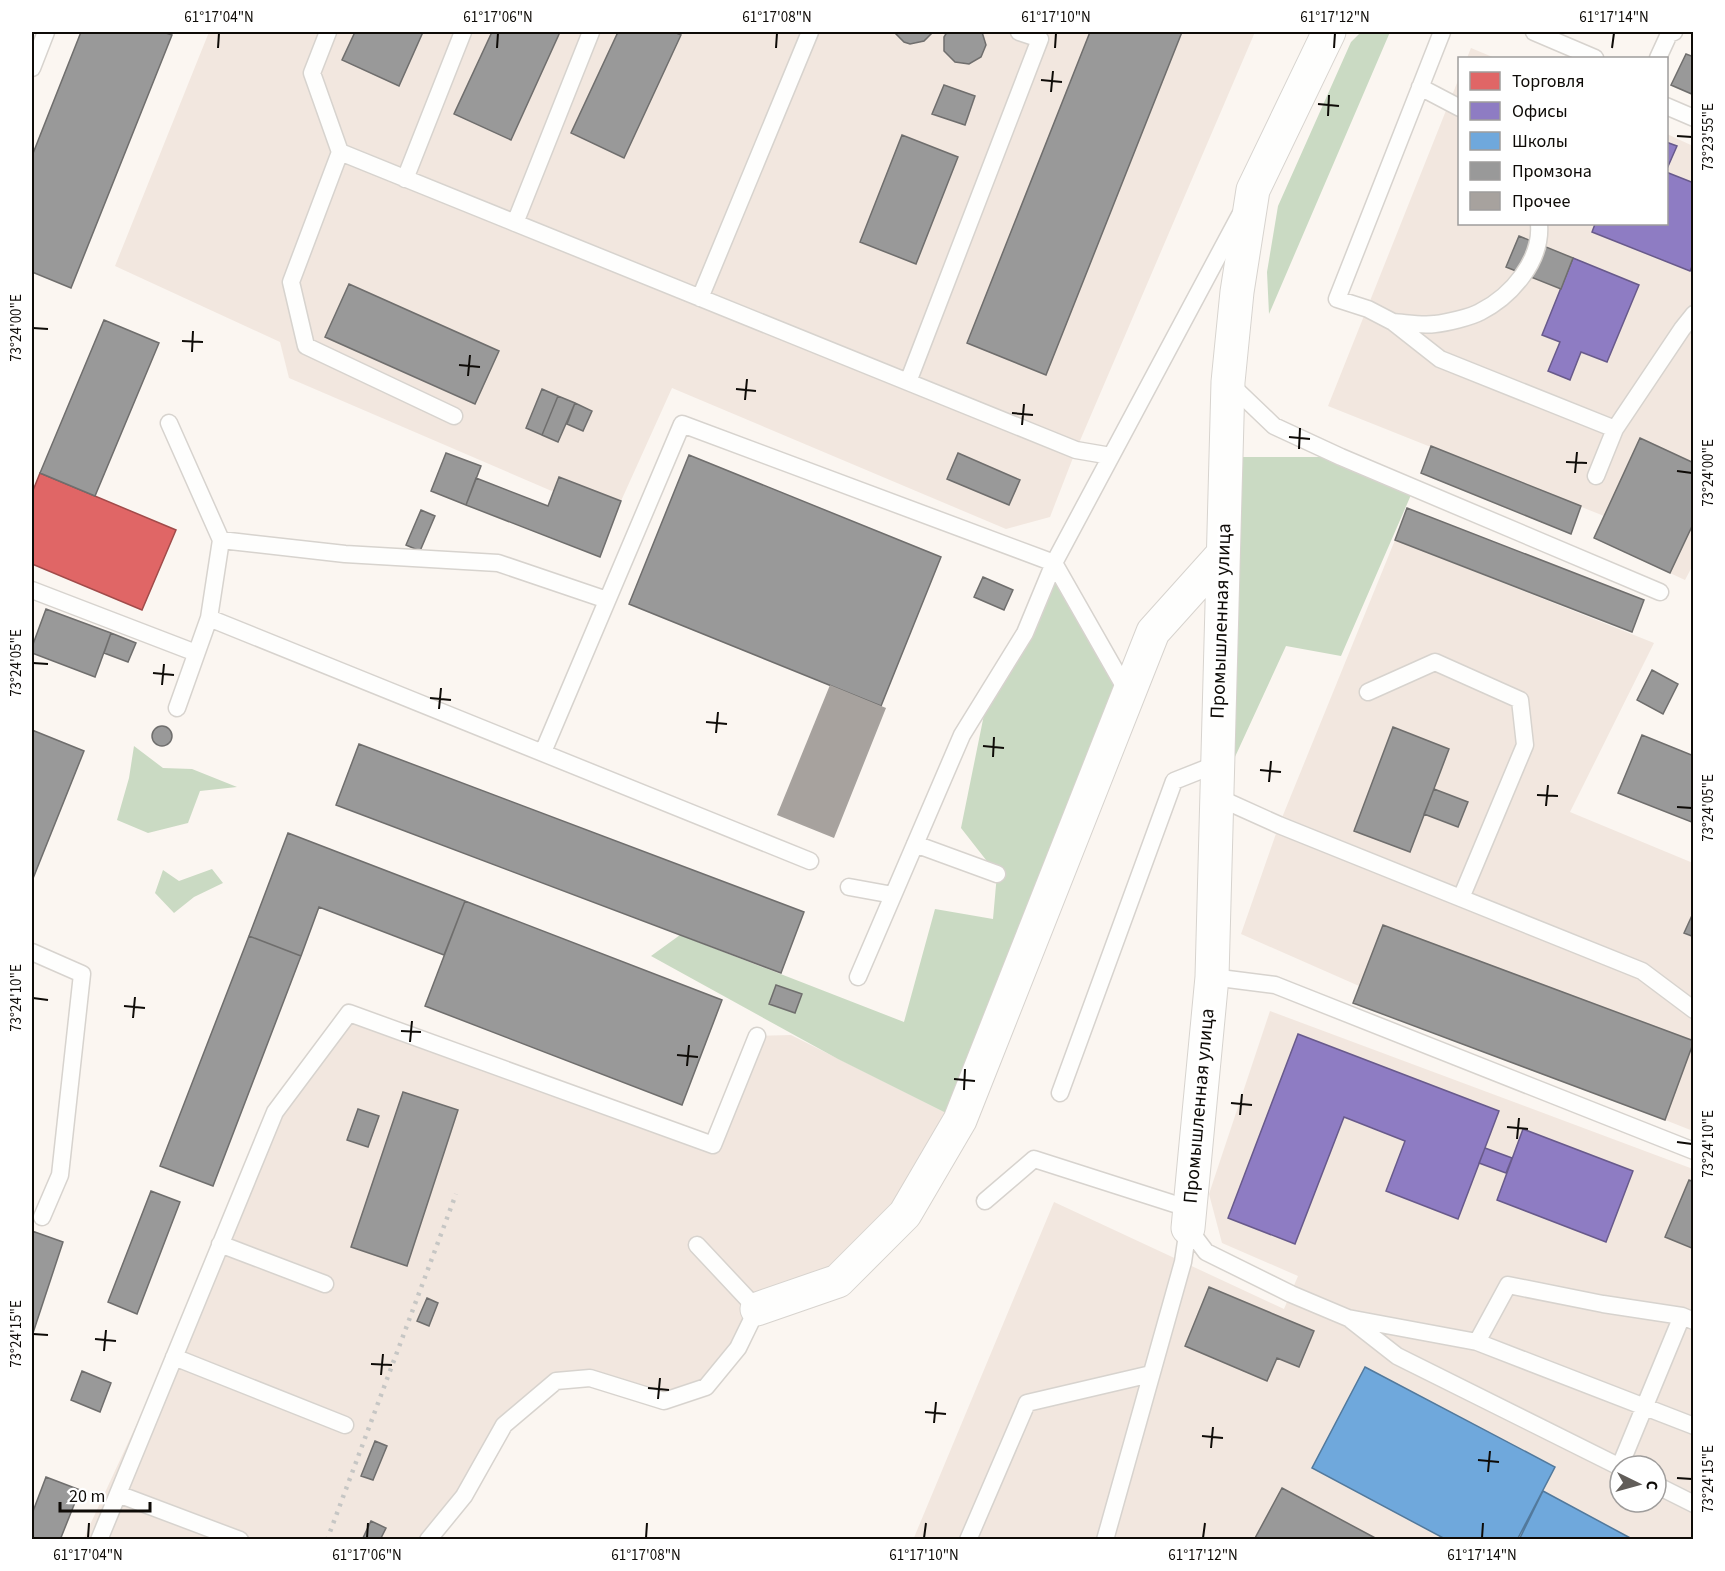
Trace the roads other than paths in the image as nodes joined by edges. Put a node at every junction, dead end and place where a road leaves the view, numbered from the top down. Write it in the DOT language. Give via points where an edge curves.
graph roads {
  1 [pos="46,32"];
  2 [pos="328,32"];
  3 [pos="463,32"];
  4 [pos="591,32"];
  5 [pos="810,32"];
  6 [pos="1019,32"];
  7 [pos="1329,32"];
  8 [pos="1442,32"];
  9 [pos="1534,32"];
  10 [pos="1669,32"];
  11 [pos="1593,57"];
  12 [pos="1658,57"];
  13 [pos="32,68"];
  14 [pos="1420,87"];
  15 [pos="1458,107"];
  16 [pos="1668,107"];
  17 [pos="1694,118"];
  18 [pos="340,152"];
  19 [pos="405,179"];
  20 [pos="1253,190"];
  21 [pos="515,223"];
  22 [pos="1539,225"];
  23 [pos="700,298"];
  24 [pos="1694,314"];
  25 [pos="1393,322"];
  26 [pos="908,382"];
  27 [pos="1228,382"];
  28 [pos="454,416"];
  29 [pos="169,423"];
  30 [pos="1615,429"];
  31 [pos="1111,456"];
  32 [pos="1596,476"];
  33 [pos="221,540"];
  34 [pos="1223,554"];
  35 [pos="1054,563"];
  36 [pos="32,590"];
  37 [pos="1660,592"];
  38 [pos="607,600"];
  39 [pos="209,618"];
  40 [pos="196,653"];
  41 [pos="1368,692"];
  42 [pos="1129,693"];
  43 [pos="177,708"];
  44 [pos="543,752"];
  45 [pos="1217,764"];
  46 [pos="1217,796"];
  47 [pos="915,844"];
  48 [pos="810,861"];
  49 [pos="997,874"];
  50 [pos="849,887"];
  51 [pos="893,895"];
  52 [pos="1461,898"];
  53 [pos="32,952"];
  54 [pos="858,977"];
  55 [pos="1212,978"];
  56 [pos="1694,1010"];
  57 [pos="757,1036"];
  58 [pos="1060,1093"];
  59 [pos="1694,1151"];
  60 [pos="985,1201"];
  61 [pos="42,1217"];
  62 [pos="1189,1218"];
  63 [pos="220,1244"];
  64 [pos="697,1245"];
  65 [pos="325,1284"];
  66 [pos="757,1309"];
  67 [pos="1348,1318"];
  68 [pos="1688,1319"];
  69 [pos="1476,1342"];
  70 [pos="174,1357"];
  71 [pos="1151,1374"];
  72 [pos="1644,1407"];
  73 [pos="345,1425"];
  74 [pos="1694,1426"];
  75 [pos="1625,1454"];
  76 [pos="1608,1461"];
  77 [pos="1668,1491"];
  78 [pos="117,1494"];
  79 [pos="1694,1504"];
  80 [pos="99,1539"];
  81 [pos="240,1539"];
  82 [pos="428,1539"];
  83 [pos="968,1539"];
  84 [pos="1105,1539"];
  1 -- 13 [label="lane"];
  2 -- 18 [label="lane" via="312,73"];
  3 -- 19 [label="lane"];
  4 -- 21 [label="lane"];
  5 -- 23 [label="lane"];
  6 -- 26 [label="lane" via="1040,39"];
  7 -- 20 [label="street, Промышленная улица"];
  8 -- 14 [label="lane"];
  9 -- 11 [label="lane"];
  10 -- 12 [label="lane"];
  14 -- 15 [label="lane"];
  14 -- 25 [label="lane" via="1337,299"];
  16 -- 17 [label="lane"];
  18 -- 19 [label="lane"];
  18 -- 28 [label="lane" via="291,282 306,346"];
  19 -- 21 [label="lane"];
  20 -- 27 [label="street, Промышленная улица"];
  20 -- 31 [label="lane"];
  21 -- 23 [label="lane"];
  22 -- 25 [label="lane" via="1532,262 1510,291 1480,313 1436,324"];
  23 -- 26 [label="lane"];
  24 -- 30 [label="lane"];
  25 -- 30 [label="lane" via="1440,359"];
  26 -- 31 [label="lane" via="1076,450"];
  27 -- 34 [label="street, Промышленная улица"];
  27 -- 37 [label="lane" via="1274,426"];
  29 -- 33 [label="lane"];
  30 -- 32 [label="lane"];
  31 -- 35 [label="lane"];
  33 -- 38 [label="lane" via="345,554 498,563"];
  33 -- 39 [label="lane"];
  34 -- 42 [label="street" via="1153,632"];
  34 -- 45 [label="street, Промышленная улица"];
  35 -- 38 [label="lane" via="682,424"];
  35 -- 42 [label="lane"];
  35 -- 47 [label="lane" via="1025,633 962,735"];
  36 -- 40 [label="lane"];
  38 -- 44 [label="lane"];
  39 -- 40 [label="lane"];
  39 -- 44 [label="lane"];
  40 -- 43 [label="lane"];
  41 -- 52 [label="lane" via="1435,662 1520,700 1525,745"];
  42 -- 66 [label="street" via="960,1120 905,1214 838,1281"];
  44 -- 48 [label="lane"];
  45 -- 46 [label="street, Промышленная улица"];
  45 -- 58 [label="lane" via="1174,781"];
  46 -- 52 [label="lane"];
  46 -- 55 [label="street, Промышленная улица"];
  47 -- 49 [label="lane"];
  47 -- 51 [label="lane"];
  50 -- 51 [label="lane"];
  51 -- 54 [label="lane"];
  52 -- 56 [label="lane" via="1642,971"];
  53 -- 61 [label="lane" via="82,974 60,1175"];
  55 -- 59 [label="lane" via="1275,985"];
  55 -- 62 [label="street, Промышленная улица"];
  57 -- 63 [label="lane" via="713,1145 349,1013 275,1112"];
  60 -- 62 [label="lane" via="1034,1159"];
  62 -- 67 [label="lane" via="1206,1252"];
  62 -- 71 [label="lane" via="1183,1262"];
  63 -- 65 [label="lane"];
  63 -- 70 [label="lane"];
  64 -- 66 [label="lane"];
  66 -- 82 [label="lane" via="738,1348 706,1387 664,1401 590,1378 556,1381 504,1425 464,1496"];
  67 -- 69 [label="lane"];
  67 -- 76 [label="lane" via="1397,1356"];
  68 -- 69 [label="lane" via="1508,1285"];
  68 -- 72 [label="lane"];
  69 -- 72 [label="lane"];
  70 -- 73 [label="lane"];
  70 -- 78 [label="lane"];
  71 -- 83 [label="lane" via="1027,1403"];
  71 -- 84 [label="lane"];
  72 -- 74 [label="lane"];
  72 -- 75 [label="lane"];
  77 -- 79 [label="lane"];
  78 -- 80 [label="lane"];
  78 -- 81 [label="lane"];
}
